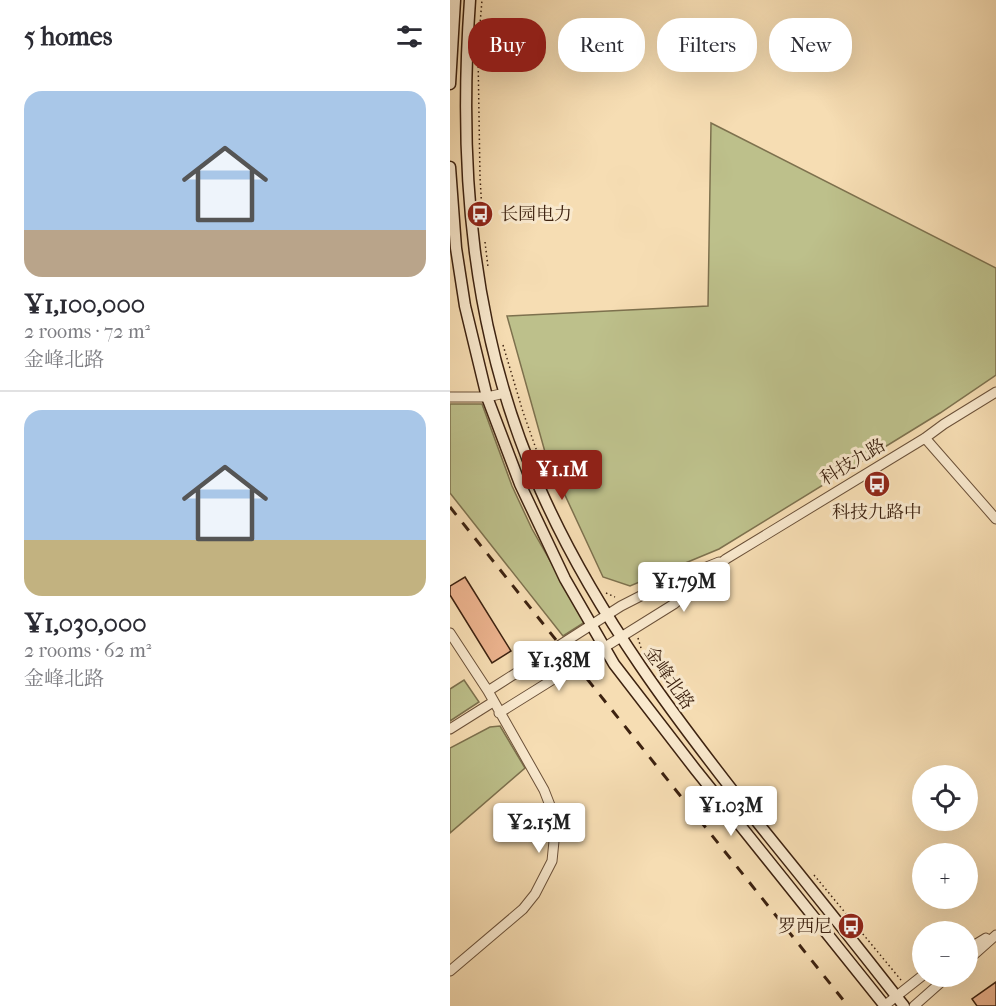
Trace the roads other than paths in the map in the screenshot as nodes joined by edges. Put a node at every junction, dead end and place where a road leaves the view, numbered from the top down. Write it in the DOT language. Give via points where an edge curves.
graph roads {
  1 [pos="454,0"];
  2 [pos="470,0"];
  3 [pos="450,84"];
  4 [pos="450,167"];
  5 [pos="996,392"];
  6 [pos="505,393"];
  7 [pos="450,397"];
  8 [pos="487,397"];
  9 [pos="925,438"];
  10 [pos="996,519"];
  11 [pos="726,559"];
  12 [pos="608,615"];
  13 [pos="591,625"];
  14 [pos="450,633"];
  15 [pos="621,637"];
  16 [pos="604,648"];
  17 [pos="488,691"];
  18 [pos="493,702"];
  19 [pos="499,713"];
  20 [pos="450,729"];
  21 [pos="996,934"];
  22 [pos="978,943"];
  23 [pos="978,951"];
  24 [pos="450,971"];
  25 [pos="912,984"];
  26 [pos="936,987"];
  27 [pos="896,996"];
  28 [pos="884,1006"];
  29 [pos="904,1006"];
  30 [pos="914,1006"];
  1 -- 3 [label="main road"];
  2 -- 6 [label="main road, 金峰北路" via="466,109 472,239 487,325"];
  4 -- 8 [label="main road, 金峰北路" via="465,306"];
  5 -- 9 [label="street, 科技九路"];
  6 -- 8 [label="street"];
  6 -- 12 [label="main road, 金峰北路" via="540,489"];
  7 -- 8 [label="street"];
  8 -- 13 [label="main road, 金峰北路" via="520,484"];
  9 -- 10 [label="street"];
  9 -- 11 [label="street, 科技九路"];
  11 -- 12 [label="street, 科技九路" via="664,584"];
  11 -- 15 [label="street, 科技九路" via="674,604"];
  12 -- 13 [label="street, 科技九路"];
  12 -- 15 [label="main road, 金峰北路"];
  13 -- 16 [label="main road, 金峰北路"];
  13 -- 17 [label="street, 科技九路"];
  14 -- 17 [label="street"];
  15 -- 16 [label="street, 科技九路"];
  15 -- 27 [label="main road, 金峰北路" via="694,742"];
  16 -- 19 [label="street, 科技九路"];
  16 -- 28 [label="main road, 金峰北路"];
  17 -- 18 [label="street"];
  18 -- 19 [label="street"];
  18 -- 20 [label="street"];
  19 -- 24 [label="street" via="544,790 553,813 552,861 523,909"];
  21 -- 22 [label="street"];
  21 -- 23 [label="street"];
  25 -- 27 [label="street"];
  26 -- 30 [label="street"];
  27 -- 28 [label="street"];
  27 -- 29 [label="main road, 金峰北路"];
}
